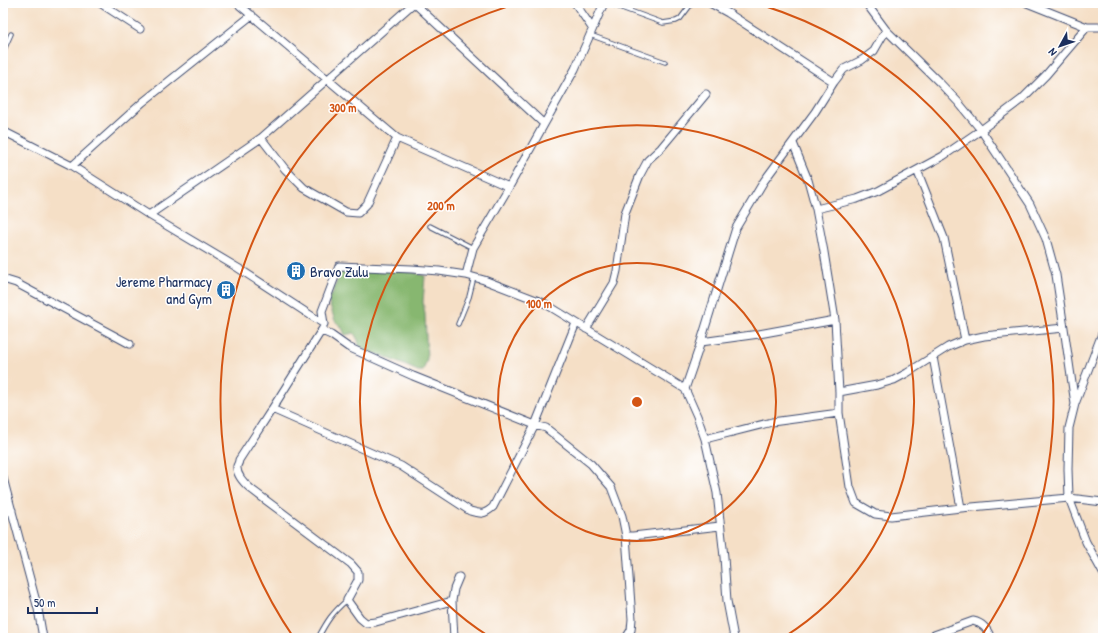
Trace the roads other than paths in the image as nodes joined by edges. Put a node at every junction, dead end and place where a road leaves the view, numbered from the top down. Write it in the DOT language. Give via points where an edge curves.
graph roads {
  1 [pos="100,3"];
  2 [pos="237,3"];
  3 [pos="414,3"];
  4 [pos="575,3"];
  5 [pos="604,3"];
  6 [pos="608,3"];
  7 [pos="692,3"];
  8 [pos="710,3"];
  9 [pos="866,3"];
  10 [pos="1027,3"];
  11 [pos="252,15"];
  12 [pos="1087,27"];
  13 [pos="1103,27"];
  14 [pos="140,29"];
  15 [pos="886,30"];
  16 [pos="591,32"];
  17 [pos="11,34"];
  18 [pos="3,52"];
  19 [pos="665,62"];
  20 [pos="328,80"];
  21 [pos="834,82"];
  22 [pos="706,94"];
  23 [pos="544,124"];
  24 [pos="981,130"];
  25 [pos="3,131"];
  26 [pos="261,138"];
  27 [pos="397,138"];
  28 [pos="793,143"];
  29 [pos="72,166"];
  30 [pos="917,170"];
  31 [pos="509,187"];
  32 [pos="816,209"];
  33 [pos="148,215"];
  34 [pos="430,226"];
  35 [pos="473,248"];
  36 [pos="466,275"];
  37 [pos="474,277"];
  38 [pos="3,279"];
  39 [pos="835,320"];
  40 [pos="576,323"];
  41 [pos="324,324"];
  42 [pos="458,324"];
  43 [pos="1064,328"];
  44 [pos="586,329"];
  45 [pos="322,331"];
  46 [pos="1103,331"];
  47 [pos="965,340"];
  48 [pos="701,342"];
  49 [pos="130,344"];
  50 [pos="932,357"];
  51 [pos="685,389"];
  52 [pos="839,392"];
  53 [pos="1075,404"];
  54 [pos="272,409"];
  55 [pos="840,413"];
  56 [pos="535,425"];
  57 [pos="705,439"];
  58 [pos="3,478"];
  59 [pos="1069,498"];
  60 [pos="1103,502"];
  61 [pos="961,508"];
  62 [pos="12,510"];
  63 [pos="3,512"];
  64 [pos="720,526"];
  65 [pos="626,536"];
  66 [pos="1103,573"];
  67 [pos="459,577"];
  68 [pos="347,600"];
  69 [pos="452,601"];
  70 [pos="934,635"];
  71 [pos="44,638"];
  72 [pos="318,638"];
  73 [pos="454,638"];
  74 [pos="626,638"];
  75 [pos="734,638"];
  76 [pos="991,638"];
  1 -- 14 [label="street"];
  2 -- 11 [label="street"];
  3 -- 20 [label="street"];
  3 -- 23 [label="street"];
  4 -- 16 [label="street"];
  5 -- 16 [label="street"];
  6 -- 7 [label="lane" via="663,23 680,19"];
  8 -- 21 [label="street"];
  9 -- 15 [label="street"];
  10 -- 12 [label="street"];
  11 -- 20 [label="street"];
  11 -- 29 [label="street" via="143,102"];
  12 -- 13 [label="street"];
  12 -- 24 [label="street" via="1046,76 1022,99"];
  15 -- 21 [label="street" via="874,51 844,69"];
  15 -- 24 [label="street" via="945,88"];
  16 -- 19 [label="lane"];
  16 -- 23 [label="street" via="575,69"];
  17 -- 18 [label="lane"];
  20 -- 26 [label="street"];
  20 -- 27 [label="street"];
  21 -- 28 [label="street"];
  22 -- 44 [label="street" via="648,160 640,175 625,213 614,283"];
  23 -- 31 [label="street"];
  24 -- 30 [label="street"];
  24 -- 43 [label="street" via="1030,204 1046,239 1056,276"];
  25 -- 29 [label="street"];
  26 -- 27 [label="street" via="304,188 346,212 358,213 367,204"];
  26 -- 33 [label="street"];
  27 -- 31 [label="street"];
  28 -- 32 [label="street"];
  28 -- 48 [label="street" via="764,181 736,228"];
  29 -- 33 [label="street"];
  30 -- 32 [label="street" via="878,191"];
  30 -- 47 [label="street" via="944,238"];
  31 -- 35 [label="street"];
  32 -- 39 [label="street"];
  33 -- 41 [label="street" via="238,268"];
  34 -- 35 [label="lane"];
  35 -- 36 [label="street"];
  36 -- 37 [label="street"];
  36 -- 41 [label="street" via="412,269 339,266 322,311"];
  37 -- 40 [label="street" via="544,303"];
  37 -- 42 [label="lane"];
  38 -- 49 [label="street"];
  39 -- 48 [label="street"];
  39 -- 52 [label="street"];
  40 -- 44 [label="street"];
  40 -- 56 [label="street"];
  41 -- 45 [label="street"];
  43 -- 47 [label="street"];
  43 -- 53 [label="street"];
  44 -- 51 [label="street"];
  45 -- 54 [label="street"];
  45 -- 56 [label="street" via="348,347 413,376"];
  46 -- 53 [label="street"];
  47 -- 50 [label="street"];
  48 -- 51 [label="street"];
  50 -- 52 [label="street" via="894,380"];
  50 -- 61 [label="street"];
  51 -- 57 [label="street"];
  52 -- 55 [label="street"];
  53 -- 59 [label="street" via="1069,428"];
  54 -- 56 [label="street" via="401,466 470,512 481,514 493,507"];
  54 -- 68 [label="street" via="239,460 237,468 240,478 351,564 358,572 358,580"];
  55 -- 57 [label="street" via="772,422"];
  55 -- 61 [label="street" via="850,487 856,503 875,514 891,516"];
  56 -- 65 [label="street" via="546,428 591,464 611,487 622,516"];
  57 -- 64 [label="street" via="717,493"];
  58 -- 62 [label="street"];
  59 -- 60 [label="street"];
  59 -- 61 [label="street"];
  59 -- 66 [label="street" via="1086,542"];
  62 -- 63 [label="street"];
  62 -- 71 [label="street"];
  64 -- 65 [label="street"];
  64 -- 75 [label="street" via="727,601"];
  65 -- 74 [label="street" via="632,619 631,630"];
  67 -- 69 [label="street"];
  68 -- 69 [label="street" via="366,623"];
  68 -- 72 [label="lane" via="328,619"];
  69 -- 73 [label="street"];
  70 -- 76 [label="street" via="973,621 984,626"];
}
